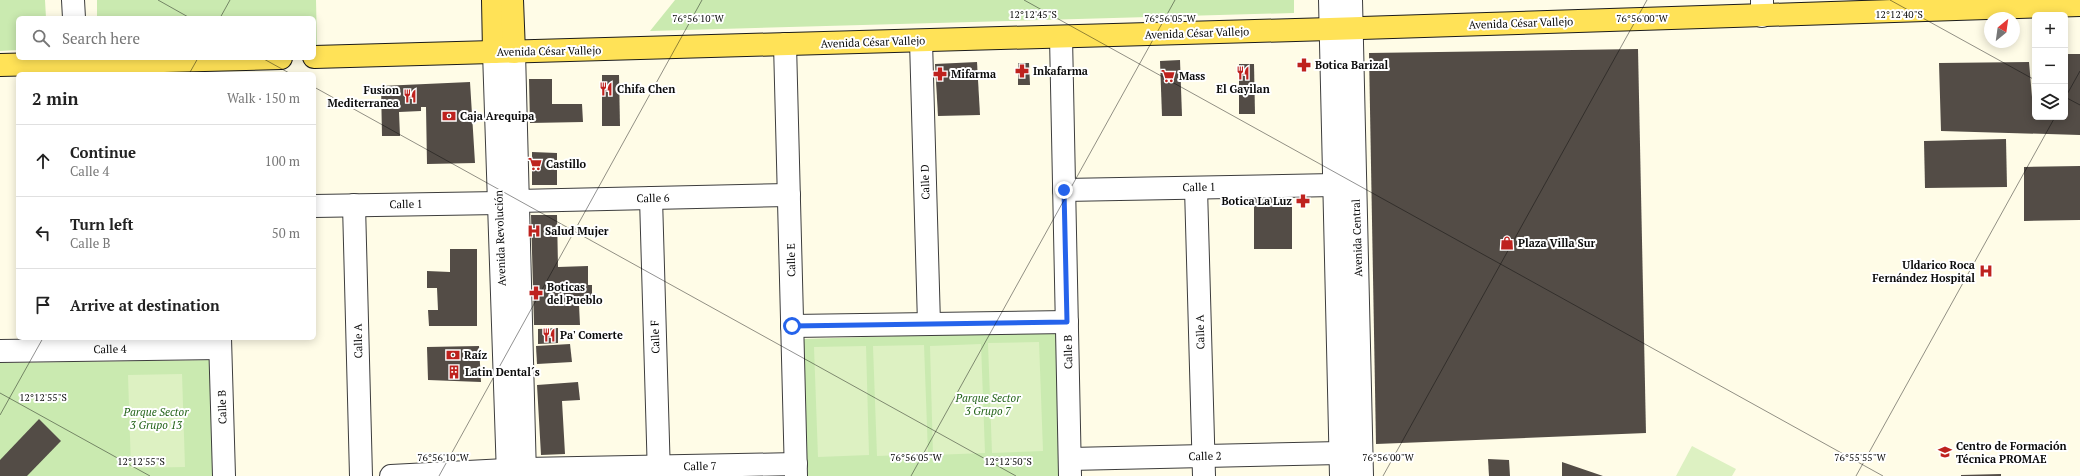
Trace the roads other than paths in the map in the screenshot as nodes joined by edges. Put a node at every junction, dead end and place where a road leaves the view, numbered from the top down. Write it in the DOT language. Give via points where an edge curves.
graph roads {
  1 [pos="73,0"];
  2 [pos="493,0"];
  3 [pos="512,0"];
  4 [pos="1330,0"];
  5 [pos="1351,0"];
  6 [pos="2080,5"];
  7 [pos="1762,8"];
  8 [pos="74,16"];
  9 [pos="1330,29"];
  10 [pos="1352,29"];
  11 [pos="1060,37"];
  12 [pos="921,41"];
  13 [pos="785,44"];
  14 [pos="504,52"];
  15 [pos="316,57"];
  16 [pos="266,60"];
  17 [pos="0,65"];
  18 [pos="75,65"];
  19 [pos="212,67"];
  20 [pos="1334,185"];
  21 [pos="1196,188"];
  22 [pos="1064,190"];
  23 [pos="789,195"];
  24 [pos="651,198"];
  25 [pos="508,202"];
  26 [pos="354,205"];
  27 [pos="316,206"];
  28 [pos="1067,322"];
  29 [pos="929,324"];
  30 [pos="792,326"];
  31 [pos="220,343"];
  32 [pos="82,344"];
  33 [pos="0,350"];
  34 [pos="1340,453"];
  35 [pos="1204,466"];
  36 [pos="1070,468"];
  37 [pos="796,470"];
  38 [pos="659,471"];
  39 [pos="517,473"];
  40 [pos="224,476"];
  41 [pos="361,476"];
  42 [pos="391,476"];
  43 [pos="1341,476"];
  44 [pos="1362,476"];
  1 -- 8 [label="street"];
  2 -- 14 [label="main road, Avenida Revolución"];
  3 -- 14 [label="main road, Avenida Revolución"];
  4 -- 9 [label="street, Avenida Central"];
  5 -- 10 [label="street, Avenida Central"];
  6 -- 7 [label="main road, Avenida César Vallejo"];
  7 -- 10 [label="main road, Avenida César Vallejo"];
  9 -- 10 [label="main road, Avenida César Vallejo"];
  9 -- 11 [label="main road, Avenida César Vallejo"];
  9 -- 20 [label="street, Avenida Central"];
  10 -- 44 [label="street, Avenida Central"];
  11 -- 12 [label="main road, Avenida César Vallejo"];
  11 -- 22 [label="street, Calle B"];
  12 -- 13 [label="main road, Avenida César Vallejo"];
  12 -- 29 [label="street, Calle D"];
  13 -- 14 [label="main road, Avenida César Vallejo"];
  13 -- 23 [label="street, Calle E"];
  14 -- 15 [label="main road, Avenida César Vallejo"];
  14 -- 25 [label="street, Avenida Revolución"];
  16 -- 19 [label="main road"];
  17 -- 18 [label="main road"];
  18 -- 19 [label="main road"];
  20 -- 21 [label="street, Calle 1"];
  20 -- 34 [label="street, Avenida Central"];
  21 -- 22 [label="street, Calle 1"];
  21 -- 35 [label="street, Calle A"];
  22 -- 28 [label="street, Calle B"];
  23 -- 24 [label="street, Calle 6"];
  23 -- 30 [label="street, Calle E"];
  24 -- 25 [label="street, Calle 6"];
  24 -- 38 [label="street, Calle F"];
  25 -- 26 [label="street, Calle 1"];
  25 -- 39 [label="street, Avenida Revolución"];
  26 -- 27 [label="street, Calle 1"];
  26 -- 41 [label="street, Calle A"];
  28 -- 29 [label="street"];
  28 -- 36 [label="street, Calle B"];
  29 -- 30 [label="street"];
  30 -- 37 [label="street, Calle E"];
  31 -- 32 [label="street, Calle 4"];
  31 -- 40 [label="street, Calle B"];
  32 -- 33 [label="street, Calle 4"];
  34 -- 35 [label="street, Calle 2"];
  34 -- 43 [label="street, Avenida Central"];
  35 -- 36 [label="street, Calle 2"];
  37 -- 38 [label="street, Calle 7"];
  38 -- 39 [label="street, Calle 7"];
  39 -- 42 [label="street"];
}
